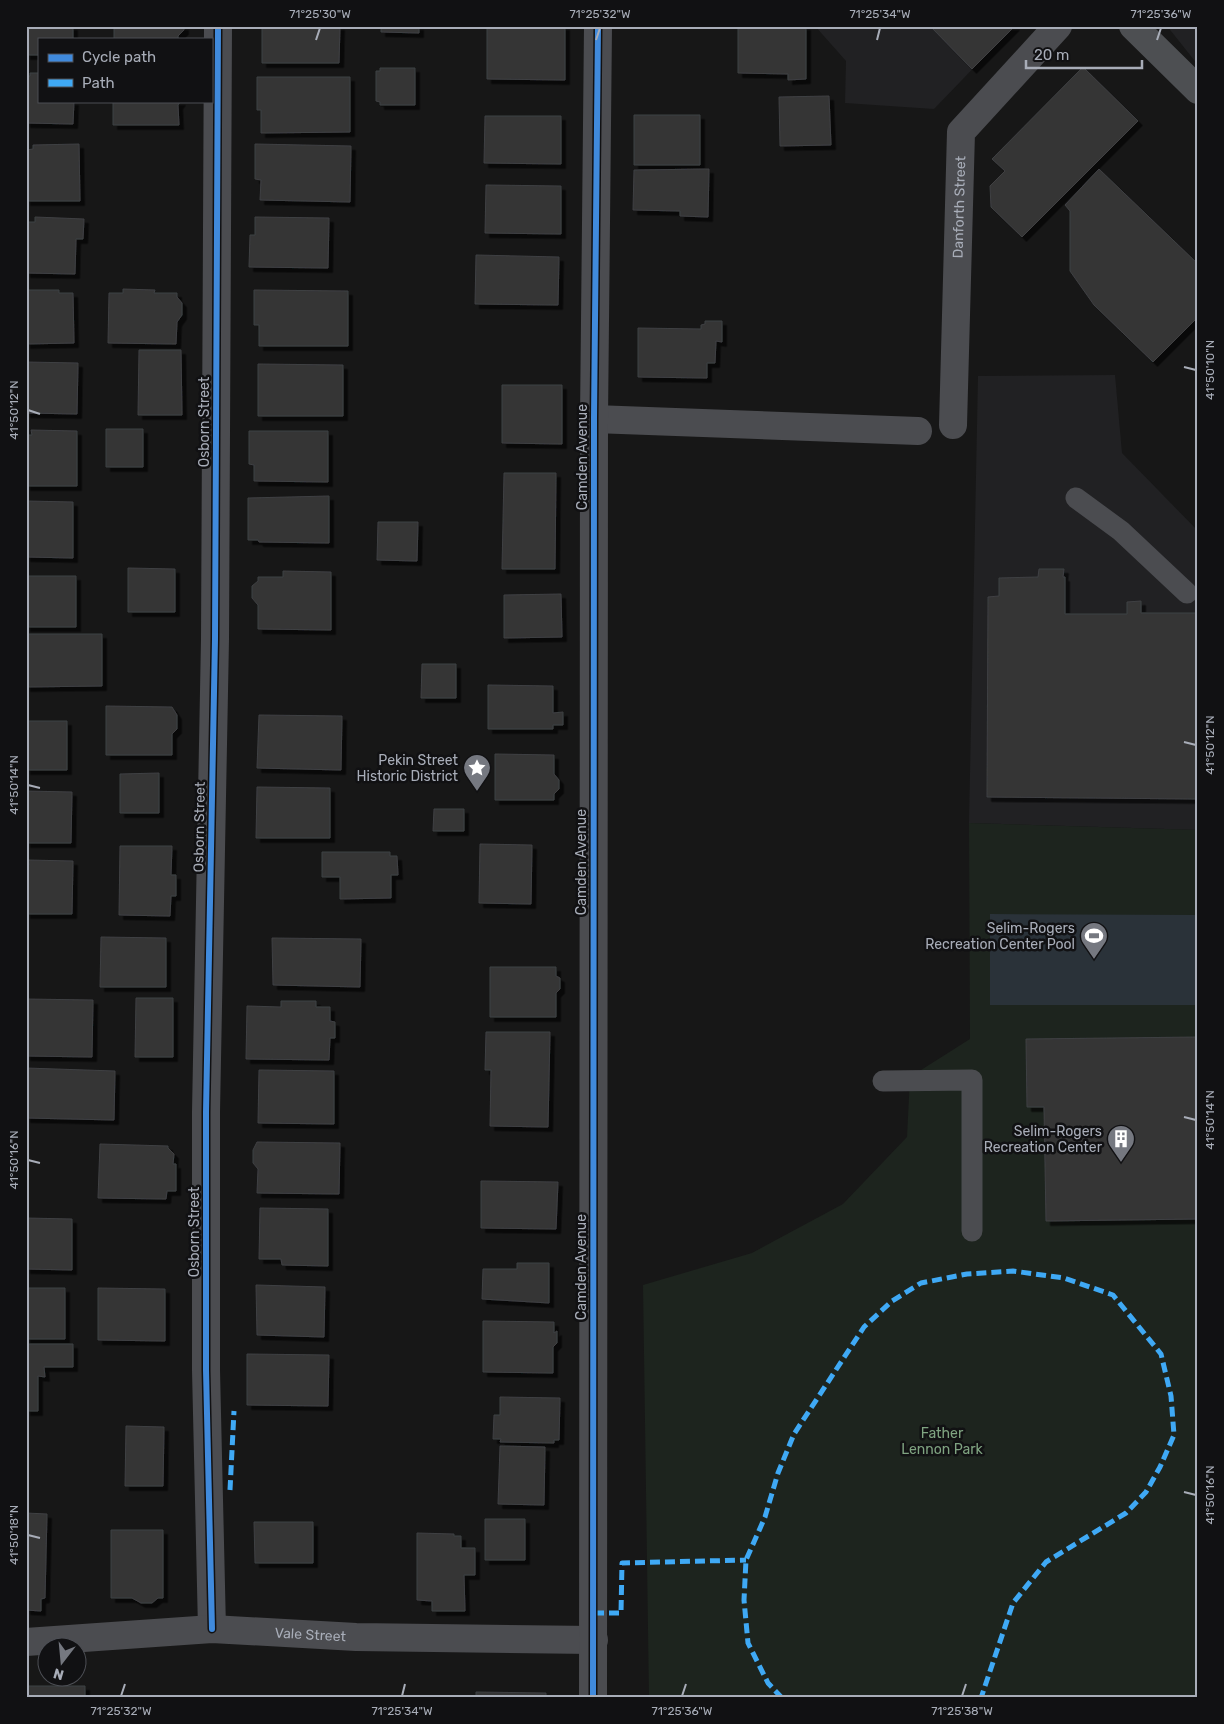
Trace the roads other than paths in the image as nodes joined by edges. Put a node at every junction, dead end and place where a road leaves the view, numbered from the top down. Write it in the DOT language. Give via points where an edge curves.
graph roads {
  1 [pos="218,26"];
  2 [pos="598,26"];
  3 [pos="1058,26"];
  4 [pos="1133,26"];
  5 [pos="1198,90"];
  6 [pos="594,419"];
  7 [pos="953,425"];
  8 [pos="918,432"];
  9 [pos="1076,498"];
  10 [pos="1187,593"];
  11 [pos="883,1081"];
  12 [pos="972,1231"];
  13 [pos="212,1629"];
  14 [pos="594,1640"];
  15 [pos="26,1642"];
  16 [pos="594,1698"];
  1 -- 13 [label="street, Osborn Street" via="215,629 206,1132 206,1370"];
  2 -- 6 [label="street, Camden Avenue"];
  3 -- 7 [label="street, Danforth Street" via="961,132"];
  4 -- 5 [label="main road"];
  6 -- 8 [label="street"];
  6 -- 14 [label="street, Camden Avenue"];
  9 -- 10 [label="lane" via="1121,531"];
  11 -- 12 [label="lane" via="972,1080"];
  13 -- 14 [label="street, Vale Street" via="356,1637"];
  13 -- 15 [label="street, Vale Street"];
  14 -- 16 [label="street, Camden Avenue"];
}
